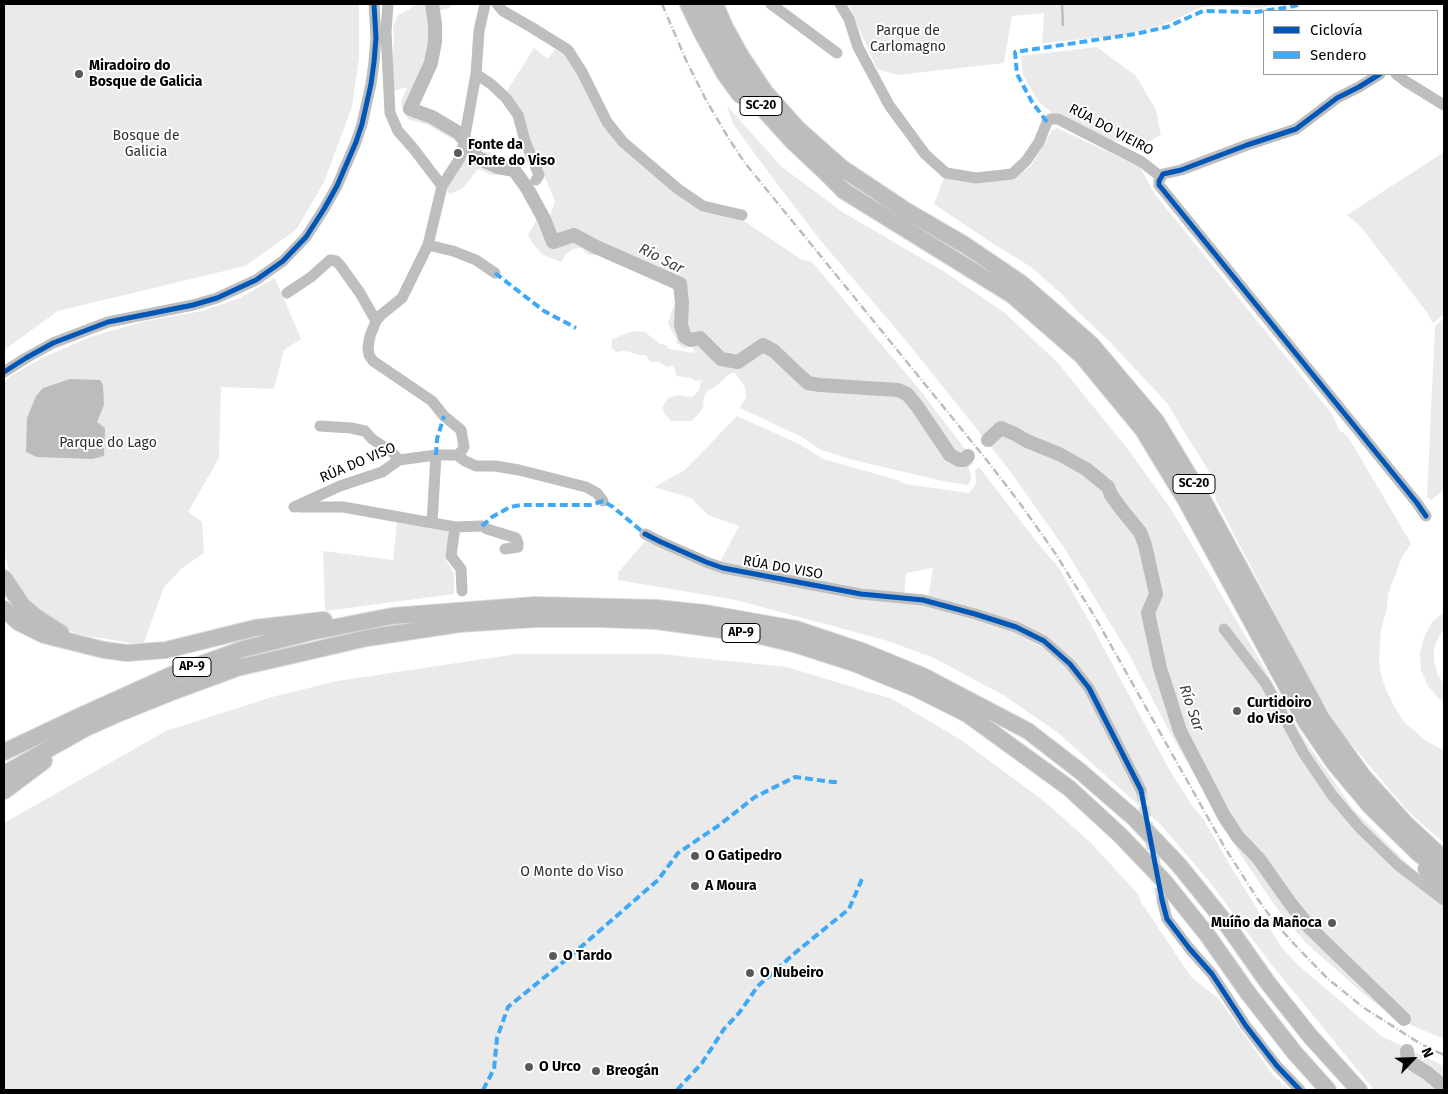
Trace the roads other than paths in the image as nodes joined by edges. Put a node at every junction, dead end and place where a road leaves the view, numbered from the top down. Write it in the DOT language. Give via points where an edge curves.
graph roads {
  1 [pos="374,4"];
  2 [pos="388,4"];
  3 [pos="485,4"];
  4 [pos="497,4"];
  5 [pos="688,4"];
  6 [pos="702,4"];
  7 [pos="715,4"];
  8 [pos="727,4"];
  9 [pos="771,4"];
  10 [pos="840,4"];
  11 [pos="837,53"];
  12 [pos="476,74"];
  13 [pos="1378,75"];
  14 [pos="1397,75"];
  15 [pos="1444,105"];
  16 [pos="798,129"];
  17 [pos="1161,177"];
  18 [pos="536,180"];
  19 [pos="442,186"];
  20 [pos="844,191"];
  21 [pos="742,215"];
  22 [pos="428,246"];
  23 [pos="496,273"];
  24 [pos="287,293"];
  25 [pos="376,321"];
  26 [pos="4,372"];
  27 [pos="320,426"];
  28 [pos="436,455"];
  29 [pos="457,455"];
  30 [pos="399,460"];
  31 [pos="603,501"];
  32 [pos="1426,516"];
  33 [pos="432,523"];
  34 [pos="455,526"];
  35 [pos="645,534"];
  36 [pos="505,549"];
  37 [pos="4,578"];
  38 [pos="462,592"];
  39 [pos="4,609"];
  40 [pos="392,616"];
  41 [pos="1224,629"];
  42 [pos="80,644"];
  43 [pos="86,728"];
  44 [pos="4,752"];
  45 [pos="4,774"];
  46 [pos="1141,790"];
  47 [pos="4,791"];
  48 [pos="1407,826"];
  49 [pos="1444,851"];
  50 [pos="1418,853"];
  51 [pos="1444,859"];
  52 [pos="1444,874"];
  53 [pos="1444,887"];
  54 [pos="1162,900"];
  55 [pos="1444,900"];
  56 [pos="1300,1090"];
  57 [pos="1328,1090"];
  58 [pos="1359,1090"];
  1 -- 26 [label="street" via="374,62 356,142 324,209 306,237 283,261 256,280 217,298 108,322 53,343"];
  2 -- 19 [label="street" via="386,32 390,113 398,131"];
  3 -- 12 [label="street" via="479,31"];
  4 -- 21 [label="street" via="503,11 568,50 607,122 623,142 703,206"];
  5 -- 20 [label="highway" via="724,73 752,110 816,174"];
  6 -- 20 [label="highway, SC-20" via="741,79 763,109"];
  7 -- 16 [label="highway, SC-20" via="741,56 765,92"];
  8 -- 16 [label="highway" via="760,69"];
  9 -- 11 [label="street"];
  10 -- 17 [label="street, RÚA DO VIEIRO" via="849,18 858,47 889,105 925,154 946,173 976,178 1012,174 1031,155 1047,122 1058,118 1142,162"];
  12 -- 18 [label="street" via="506,98 518,115 525,142 540,175"];
  12 -- 19 [label="street" via="460,157"];
  13 -- 17 [label="street" via="1337,98 1296,129"];
  14 -- 15 [label="street"];
  16 -- 48 [label="highway, SC-20" via="842,168 1021,283 1091,344 1156,421 1197,489 1322,719 1362,775"];
  17 -- 32 [label="street" via="1160,185"];
  19 -- 22 [label="street"];
  20 -- 50 [label="highway, SC-20" via="1012,295 1082,356 1144,430 1186,499 1306,722 1334,763 1370,806"];
  22 -- 23 [label="street" via="476,260"];
  22 -- 25 [label="street" via="402,298"];
  24 -- 25 [label="street" via="330,260 340,265"];
  25 -- 29 [label="street" via="368,347 373,361 432,401 461,430 464,447"];
  27 -- 30 [label="street" via="365,431"];
  28 -- 29 [label="street, RÚA DO VISO"];
  28 -- 30 [label="street, RÚA DO VISO"];
  28 -- 33 [label="street"];
  29 -- 31 [label="street, RÚA DO VISO" via="476,466 519,470 586,488 597,493"];
  30 -- 33 [label="street, RÚA DO VISO" via="382,472 340,486 294,507 343,507"];
  33 -- 34 [label="street"];
  34 -- 36 [label="street" via="482,526 516,538 518,547"];
  34 -- 38 [label="street" via="451,556 461,569"];
  35 -- 46 [label="street, RÚA DO VISO" via="734,571 861,594 923,600 1016,627 1044,641 1070,664 1089,688"];
  37 -- 42 [label="highway" via="22,605"];
  39 -- 42 [label="highway" via="18,622 44,635"];
  40 -- 42 [label="highway" via="256,628 166,650 127,652"];
  40 -- 44 [label="highway, AP-9" via="243,649 171,675"];
  40 -- 58 [label="highway, AP-9" via="535,605 656,608 705,613 796,630 862,651 923,676 1028,731 1134,818 1178,864 1310,1036"];
  41 -- 55 [label="street" via="1266,684 1304,754 1332,795 1398,865"];
  43 -- 45 [label="highway, AP-9"];
  43 -- 47 [label="highway"];
  43 -- 57 [label="highway, AP-9" via="237,668 367,638 459,624 536,619 656,622 752,634 794,644 856,664 967,714 1069,788 1164,881 1294,1052"];
  48 -- 49 [label="highway"];
  48 -- 51 [label="highway, SC-20"];
  50 -- 52 [label="highway, SC-20"];
  50 -- 53 [label="highway" via="1426,870"];
  54 -- 56 [label="street" via="1167,919 1212,974 1272,1060"];
}
